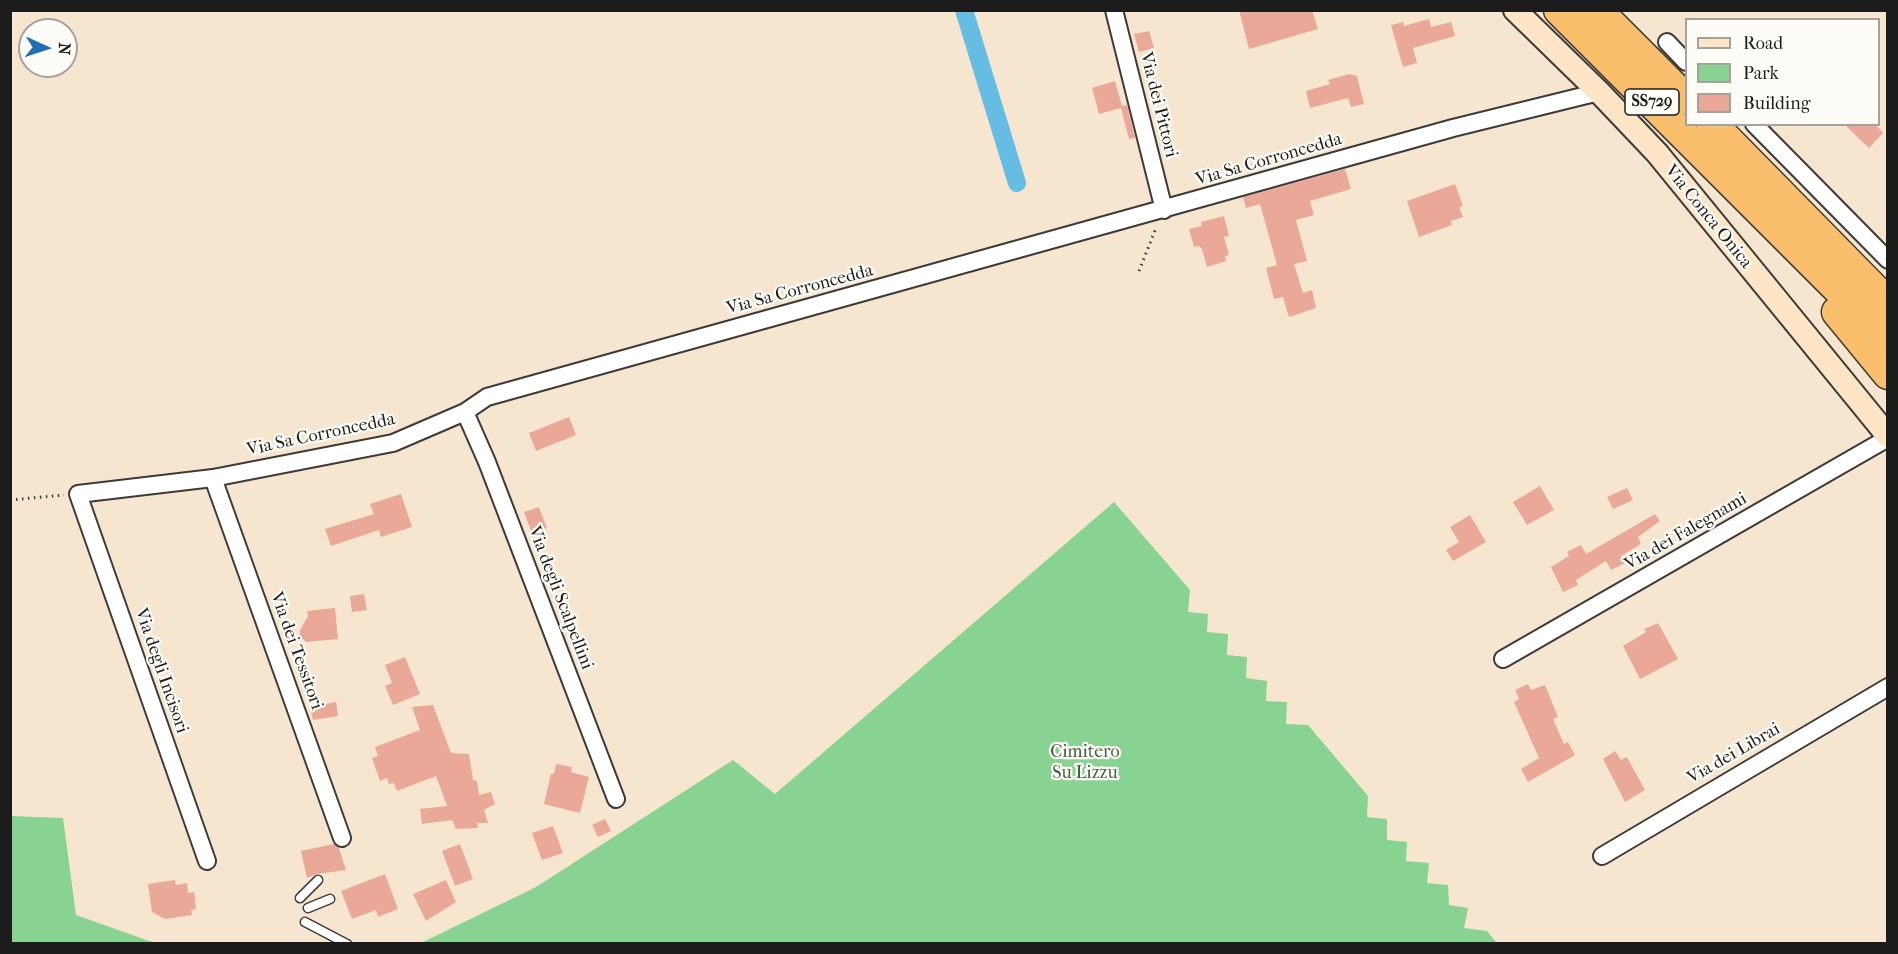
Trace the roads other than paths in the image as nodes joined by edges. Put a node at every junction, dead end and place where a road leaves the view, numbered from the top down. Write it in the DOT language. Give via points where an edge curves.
graph roads {
  1 [pos="1114,10"];
  2 [pos="1515,10"];
  3 [pos="1559,10"];
  4 [pos="1597,10"];
  5 [pos="1667,42"];
  6 [pos="1685,61"];
  7 [pos="1599,92"];
  8 [pos="1685,98"];
  9 [pos="1715,126"];
  10 [pos="1756,126"];
  11 [pos="1743,194"];
  12 [pos="1164,210"];
  13 [pos="1887,260"];
  14 [pos="1887,303"];
  15 [pos="1887,339"];
  16 [pos="1887,374"];
  17 [pos="465,412"];
  18 [pos="1887,437"];
  19 [pos="213,478"];
  20 [pos="78,494"];
  21 [pos="1503,659"];
  22 [pos="1887,687"];
  23 [pos="616,799"];
  24 [pos="342,838"];
  25 [pos="1602,856"];
  26 [pos="207,861"];
  27 [pos="318,880"];
  28 [pos="300,898"];
  29 [pos="330,899"];
  30 [pos="308,908"];
  31 [pos="305,922"];
  32 [pos="347,944"];
  1 -- 12 [label="street, Via dei Pittori"];
  2 -- 7 [label="street, Via Conca Onica"];
  3 -- 11 [label="highway, SS729"];
  4 -- 8 [label="highway, SS729"];
  5 -- 6 [label="street"];
  7 -- 12 [label="street, Via Sa Corroncedda" via="1453,128"];
  7 -- 18 [label="street, Via Conca Onica" via="1657,153"];
  9 -- 14 [label="highway"];
  10 -- 13 [label="street"];
  11 -- 15 [label="highway, SS729"];
  11 -- 16 [label="highway"];
  12 -- 17 [label="street, Via Sa Corroncedda" via="487,397"];
  17 -- 19 [label="street, Via Sa Corroncedda" via="393,442"];
  17 -- 23 [label="street, Via degli Scalpellini"];
  18 -- 21 [label="street, Via dei Falegnami"];
  19 -- 20 [label="street, Via Sa Corroncedda"];
  19 -- 24 [label="street, Via dei Tessitori"];
  20 -- 26 [label="street, Via degli Incisori"];
  22 -- 25 [label="street, Via dei Librai"];
  27 -- 28 [label="lane"];
  29 -- 30 [label="lane"];
  31 -- 32 [label="lane"];
}
